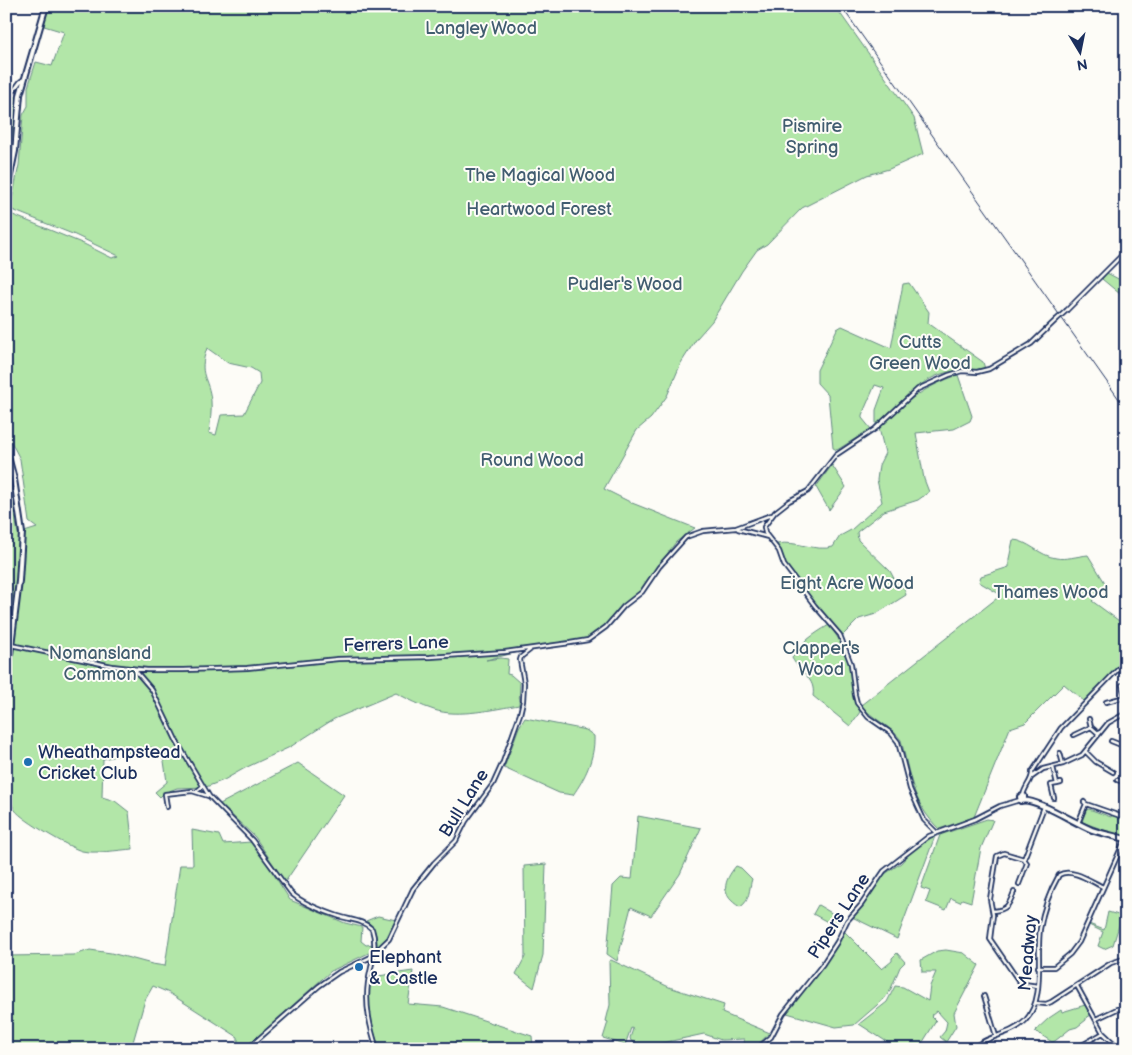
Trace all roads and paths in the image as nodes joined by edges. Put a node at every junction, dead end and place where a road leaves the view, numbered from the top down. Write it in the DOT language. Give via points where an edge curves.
graph roads {
  1 [pos="46,6"];
  2 [pos="24,79"];
  3 [pos="6,101"];
  4 [pos="6,195"];
  5 [pos="1126,251"];
  6 [pos="6,448"];
  7 [pos="771,515"];
  8 [pos="736,528"];
  9 [pos="768,537"];
  10 [pos="9,644"];
  11 [pos="530,649"];
  12 [pos="1126,661"];
  13 [pos="133,668"];
  14 [pos="1122,685"];
  15 [pos="6,686"];
  16 [pos="1125,698"];
  17 [pos="1106,702"];
  18 [pos="1126,713"];
  19 [pos="1089,719"];
  20 [pos="1091,728"];
  21 [pos="1099,734"];
  22 [pos="1074,735"];
  23 [pos="1111,741"];
  24 [pos="1126,747"];
  25 [pos="1086,752"];
  26 [pos="1060,753"];
  27 [pos="1063,764"];
  28 [pos="1053,767"];
  29 [pos="1113,772"];
  30 [pos="1032,776"];
  31 [pos="1117,780"];
  32 [pos="1061,783"];
  33 [pos="1126,783"];
  34 [pos="1057,784"];
  35 [pos="204,786"];
  36 [pos="196,792"];
  37 [pos="209,796"];
  38 [pos="1054,798"];
  39 [pos="1022,799"];
  40 [pos="167,807"];
  41 [pos="1044,807"];
  42 [pos="1126,818"];
  43 [pos="1078,823"];
  44 [pos="937,833"];
  45 [pos="1125,839"];
  46 [pos="1024,859"];
  47 [pos="1019,884"];
  48 [pos="1103,887"];
  49 [pos="1014,892"];
  50 [pos="993,911"];
  51 [pos="374,954"];
  52 [pos="1126,958"];
  53 [pos="1038,967"];
  54 [pos="1038,986"];
  55 [pos="1077,986"];
  56 [pos="984,996"];
  57 [pos="1036,1003"];
  58 [pos="1126,1010"];
  59 [pos="1096,1019"];
  60 [pos="1103,1033"];
  61 [pos="996,1036"];
  62 [pos="247,1049"];
  63 [pos="378,1049"];
  64 [pos="757,1049"];
  65 [pos="972,1049"];
  66 [pos="1075,1049"];
  67 [pos="1120,1049"];
  1 -- 2 [label="main road"];
  2 -- 3 [label="street"];
  2 -- 4 [label="main road"];
  5 -- 7 [label="street, Ferrers Lane, bridge" via="1027,347 989,369 962,371 918,389 875,429 836,455 808,491"];
  6 -- 10 [label="main road" via="22,533 21,568"];
  7 -- 8 [label="street, Ferrers Lane"];
  7 -- 9 [label="street" via="764,528"];
  8 -- 9 [label="street, Ferrers Lane"];
  8 -- 11 [label="street, Ferrers Lane" via="686,536 642,592 596,636"];
  9 -- 44 [label="street" via="779,551 784,565 840,635 851,664 858,703 868,717 898,742 910,789 924,820"];
  10 -- 13 [label="street, Ferrers Lane" via="76,660"];
  10 -- 15 [label="main road"];
  11 -- 13 [label="street, Ferrers Lane" via="430,657 338,659 247,668"];
  11 -- 51 [label="street, Bull Lane" via="520,660 524,683 520,714 493,784 466,821 456,842 414,889 389,939"];
  12 -- 30 [label="street" via="1061,728"];
  13 -- 35 [label="street" via="152,690 177,742"];
  14 -- 16 [label="street"];
  16 -- 17 [label="street"];
  18 -- 21 [label="street" via="1111,721"];
  19 -- 20 [label="street"];
  20 -- 21 [label="street"];
  20 -- 22 [label="street"];
  21 -- 25 [label="street"];
  23 -- 24 [label="street"];
  25 -- 27 [label="street"];
  25 -- 29 [label="street"];
  26 -- 27 [label="street"];
  27 -- 28 [label="street"];
  28 -- 30 [label="street"];
  28 -- 34 [label="street"];
  30 -- 39 [label="street"];
  31 -- 33 [label="street"];
  32 -- 34 [label="street"];
  34 -- 38 [label="street" via="1051,785"];
  35 -- 36 [label="street"];
  35 -- 37 [label="street"];
  36 -- 37 [label="street"];
  36 -- 40 [label="street" via="185,790 165,794"];
  37 -- 51 [label="street" via="252,840 295,897 332,914 370,926 374,935"];
  39 -- 41 [label="main road"];
  39 -- 44 [label="street, Pipers Lane"];
  41 -- 43 [label="main road"];
  41 -- 46 [label="street"];
  42 -- 43 [label="street" via="1085,803"];
  43 -- 45 [label="main road"];
  44 -- 64 [label="street, Pipers Lane" via="915,845 880,875 847,921 832,950 783,1014 771,1037"];
  45 -- 48 [label="street"];
  46 -- 47 [label="street" via="1027,864"];
  46 -- 50 [label="street" via="1004,853 997,856 990,899"];
  48 -- 53 [label="street" via="1074,950 1054,967"];
  48 -- 53 [label="street, Meadway" via="1071,872 1059,875 1042,918"];
  49 -- 50 [label="street" via="1007,907"];
  50 -- 54 [label="street" via="991,942 1018,980"];
  51 -- 62 [label="street" via="319,986"];
  51 -- 63 [label="street" via="367,1014"];
  52 -- 55 [label="street"];
  53 -- 54 [label="street, Meadway"];
  54 -- 57 [label="street, Meadway"];
  55 -- 57 [label="street" via="1049,1003"];
  55 -- 59 [label="street"];
  56 -- 61 [label="street"];
  57 -- 61 [label="street, Meadway" via="1020,1026"];
  58 -- 59 [label="street" via="1116,1009"];
  59 -- 60 [label="street"];
  60 -- 66 [label="street"];
  60 -- 67 [label="street"];
  61 -- 65 [label="street, Meadway"];
}
